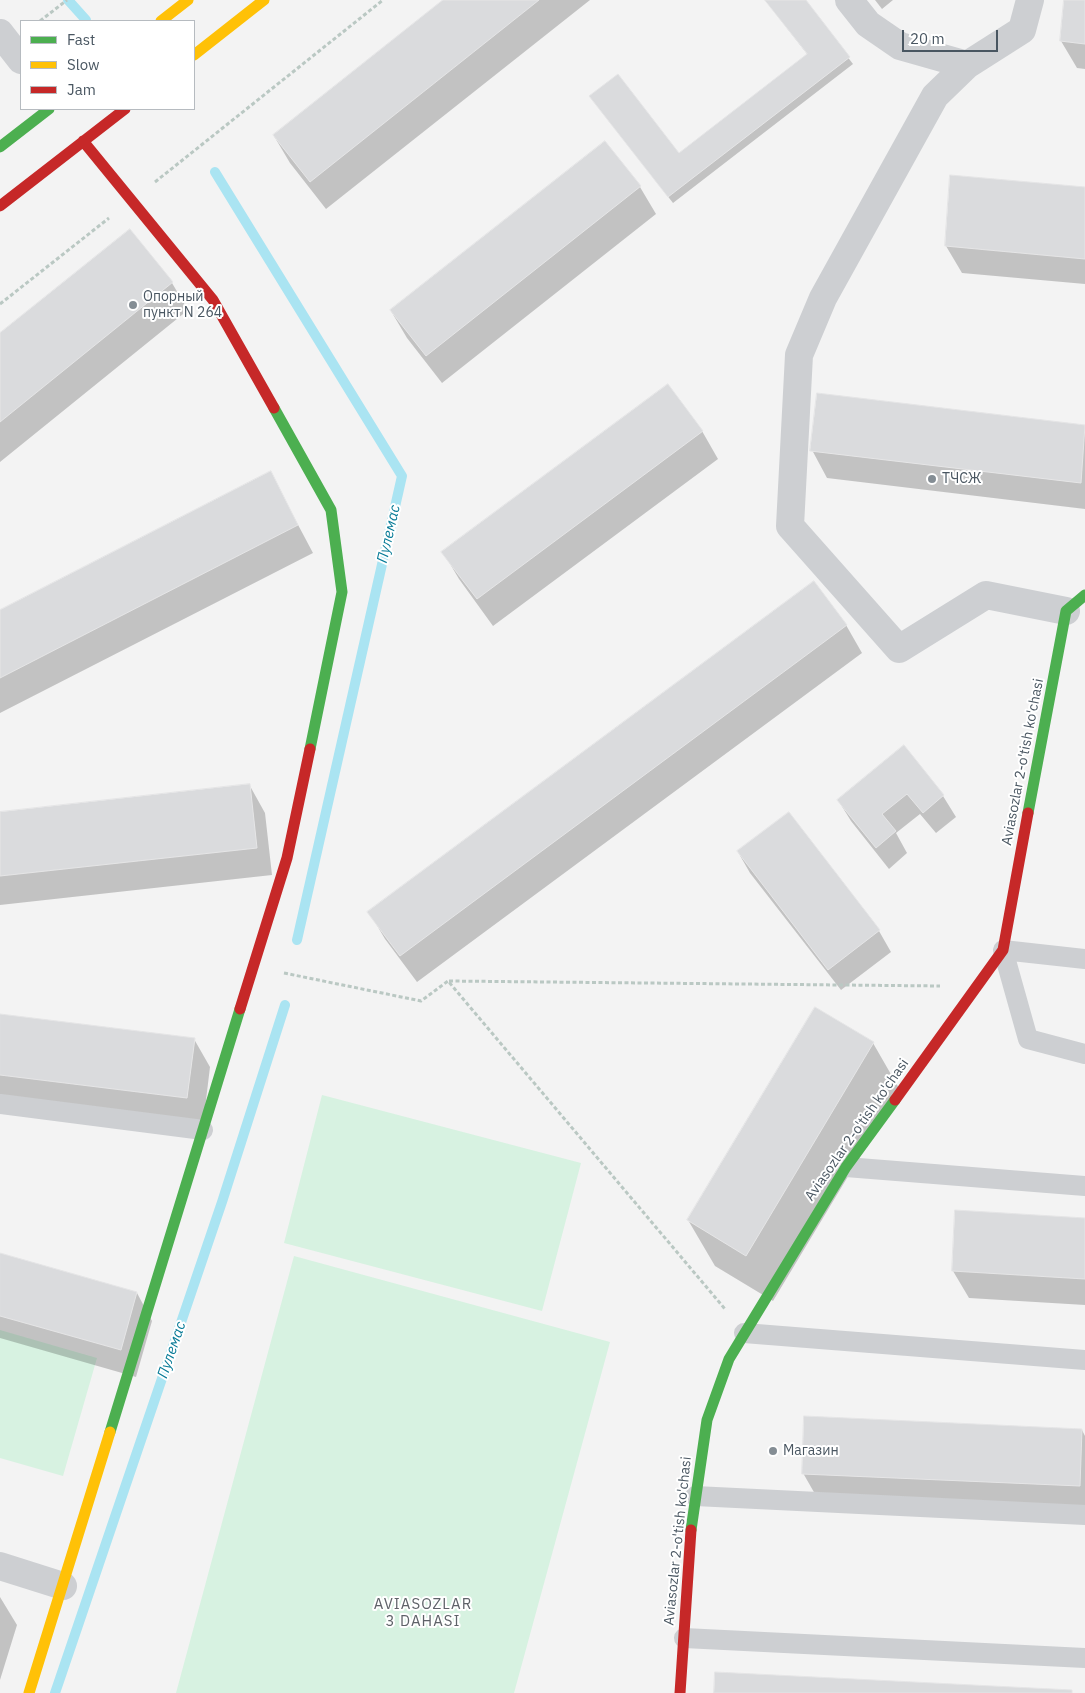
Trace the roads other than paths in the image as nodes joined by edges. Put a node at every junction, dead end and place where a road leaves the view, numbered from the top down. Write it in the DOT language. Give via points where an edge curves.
graph roads {
  1 [pos="188,0"];
  2 [pos="264,0"];
  3 [pos="849,0"];
  4 [pos="1030,0"];
  5 [pos="162,20"];
  6 [pos="0,33"];
  7 [pos="195,54"];
  8 [pos="20,59"];
  9 [pos="967,66"];
  10 [pos="49,110"];
  11 [pos="124,110"];
  12 [pos="83,141"];
  13 [pos="0,147"];
  14 [pos="0,206"];
  15 [pos="1076,603"];
  16 [pos="1003,950"];
  17 [pos="1085,959"];
  18 [pos="1085,1054"];
  19 [pos="0,1104"];
  20 [pos="203,1130"];
  21 [pos="846,1167"];
  22 [pos="1085,1186"];
  23 [pos="744,1333"];
  24 [pos="1085,1360"];
  25 [pos="695,1496"];
  26 [pos="1085,1515"];
  27 [pos="0,1566"];
  28 [pos="63,1586"];
  29 [pos="684,1638"];
  30 [pos="1085,1658"];
  31 [pos="29,1693"];
  32 [pos="680,1693"];
  1 -- 5 [label="street"];
  2 -- 7 [label="street"];
  3 -- 9 [label="street" via="868,24 900,46"];
  4 -- 9 [label="street" via="1022,30"];
  6 -- 8 [label="street"];
  9 -- 15 [label="street" via="935,96 824,298 799,355 790,526 899,649 986,595"];
  10 -- 13 [label="street"];
  11 -- 12 [label="street"];
  12 -- 14 [label="street"];
  12 -- 20 [label="street" via="213,300 331,510 342,592 287,858"];
  15 -- 16 [label="street, Aviasozlar 2-o'tish ko'chasi"];
  16 -- 17 [label="lane"];
  16 -- 18 [label="lane" via="1028,1040"];
  16 -- 21 [label="street, Aviasozlar 2-o'tish ko'chasi"];
  19 -- 20 [label="lane"];
  20 -- 28 [label="street"];
  21 -- 22 [label="lane"];
  21 -- 23 [label="street, Aviasozlar 2-o'tish ko'chasi"];
  23 -- 24 [label="lane"];
  23 -- 25 [label="street, Aviasozlar 2-o'tish ko'chasi" via="729,1359 707,1420"];
  25 -- 26 [label="lane"];
  25 -- 29 [label="street, Aviasozlar 2-o'tish ko'chasi"];
  27 -- 28 [label="street"];
  28 -- 31 [label="street"];
  29 -- 30 [label="lane"];
  29 -- 32 [label="street, Aviasozlar 2-o'tish ko'chasi"];
}
